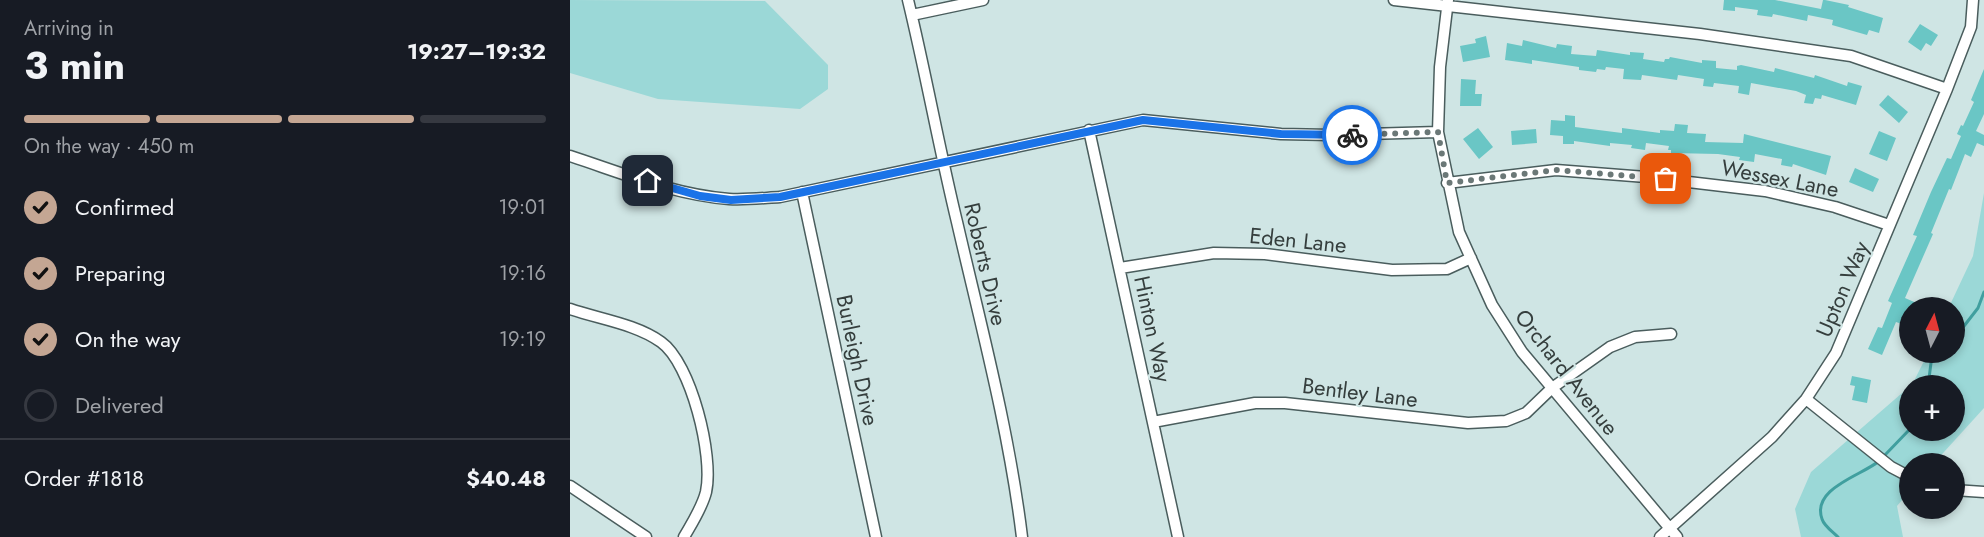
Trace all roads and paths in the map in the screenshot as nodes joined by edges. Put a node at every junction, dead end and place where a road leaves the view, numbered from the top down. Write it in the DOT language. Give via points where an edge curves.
graph roads {
  1 [pos="908,0"];
  2 [pos="983,0"];
  3 [pos="1395,0"];
  4 [pos="1973,0"];
  5 [pos="1448,3"];
  6 [pos="912,15"];
  7 [pos="1947,89"];
  8 [pos="1089,130"];
  9 [pos="1438,132"];
  10 [pos="570,156"];
  11 [pos="943,163"];
  12 [pos="1447,183"];
  13 [pos="802,192"];
  14 [pos="1889,225"];
  15 [pos="1471,258"];
  16 [pos="1120,268"];
  17 [pos="570,309"];
  18 [pos="1671,334"];
  19 [pos="1552,388"];
  20 [pos="1806,399"];
  21 [pos="1153,422"];
  22 [pos="1899,471"];
  23 [pos="570,486"];
  24 [pos="1965,491"];
  25 [pos="1984,492"];
  26 [pos="1673,533"];
  27 [pos="646,537"];
  28 [pos="684,537"];
  29 [pos="876,537"];
  30 [pos="1022,537"];
  31 [pos="1178,537"];
  32 [pos="1660,537"];
  1 -- 6 [label="street, Roberts Drive"];
  2 -- 6 [label="street"];
  3 -- 5 [label="street"];
  4 -- 7 [label="street, Upton Way" via="1971,27"];
  5 -- 7 [label="street" via="1851,56"];
  5 -- 9 [label="street, Orchard Avenue" via="1440,67"];
  6 -- 11 [label="street, Roberts Drive"];
  7 -- 14 [label="street, Upton Way"];
  8 -- 9 [label="street" via="1143,120 1281,134"];
  8 -- 11 [label="street"];
  8 -- 16 [label="street, Hinton Way"];
  9 -- 12 [label="street, Orchard Avenue"];
  10 -- 13 [label="street" via="700,196 731,200"];
  11 -- 13 [label="street"];
  11 -- 30 [label="street, Roberts Drive" via="998,397"];
  12 -- 14 [label="street, Wessex Lane" via="1556,170 1646,177 1766,191"];
  12 -- 15 [label="street, Orchard Avenue" via="1459,232"];
  13 -- 29 [label="street, Burleigh Drive"];
  14 -- 20 [label="street, Upton Way" via="1836,353"];
  15 -- 16 [label="street, Eden Lane" via="1447,269 1392,270 1265,254 1214,253"];
  15 -- 19 [label="street, Orchard Avenue" via="1498,314 1522,352"];
  16 -- 21 [label="street, Hinton Way"];
  17 -- 28 [label="street" via="636,330 674,354 692,393 707,471 706,491"];
  18 -- 19 [label="street, Bentley Lane" via="1635,337 1610,346"];
  19 -- 21 [label="street, Bentley Lane" via="1526,413 1506,421 1468,423 1255,403"];
  19 -- 26 [label="street, Orchard Avenue"];
  20 -- 22 [label="street"];
  20 -- 26 [label="street, Upton Way"];
  21 -- 31 [label="street, Hinton Way"];
  23 -- 27 [label="street"];
  24 -- 25 [label="street"];
  26 -- 32 [label="street, Upton Way"];
}
